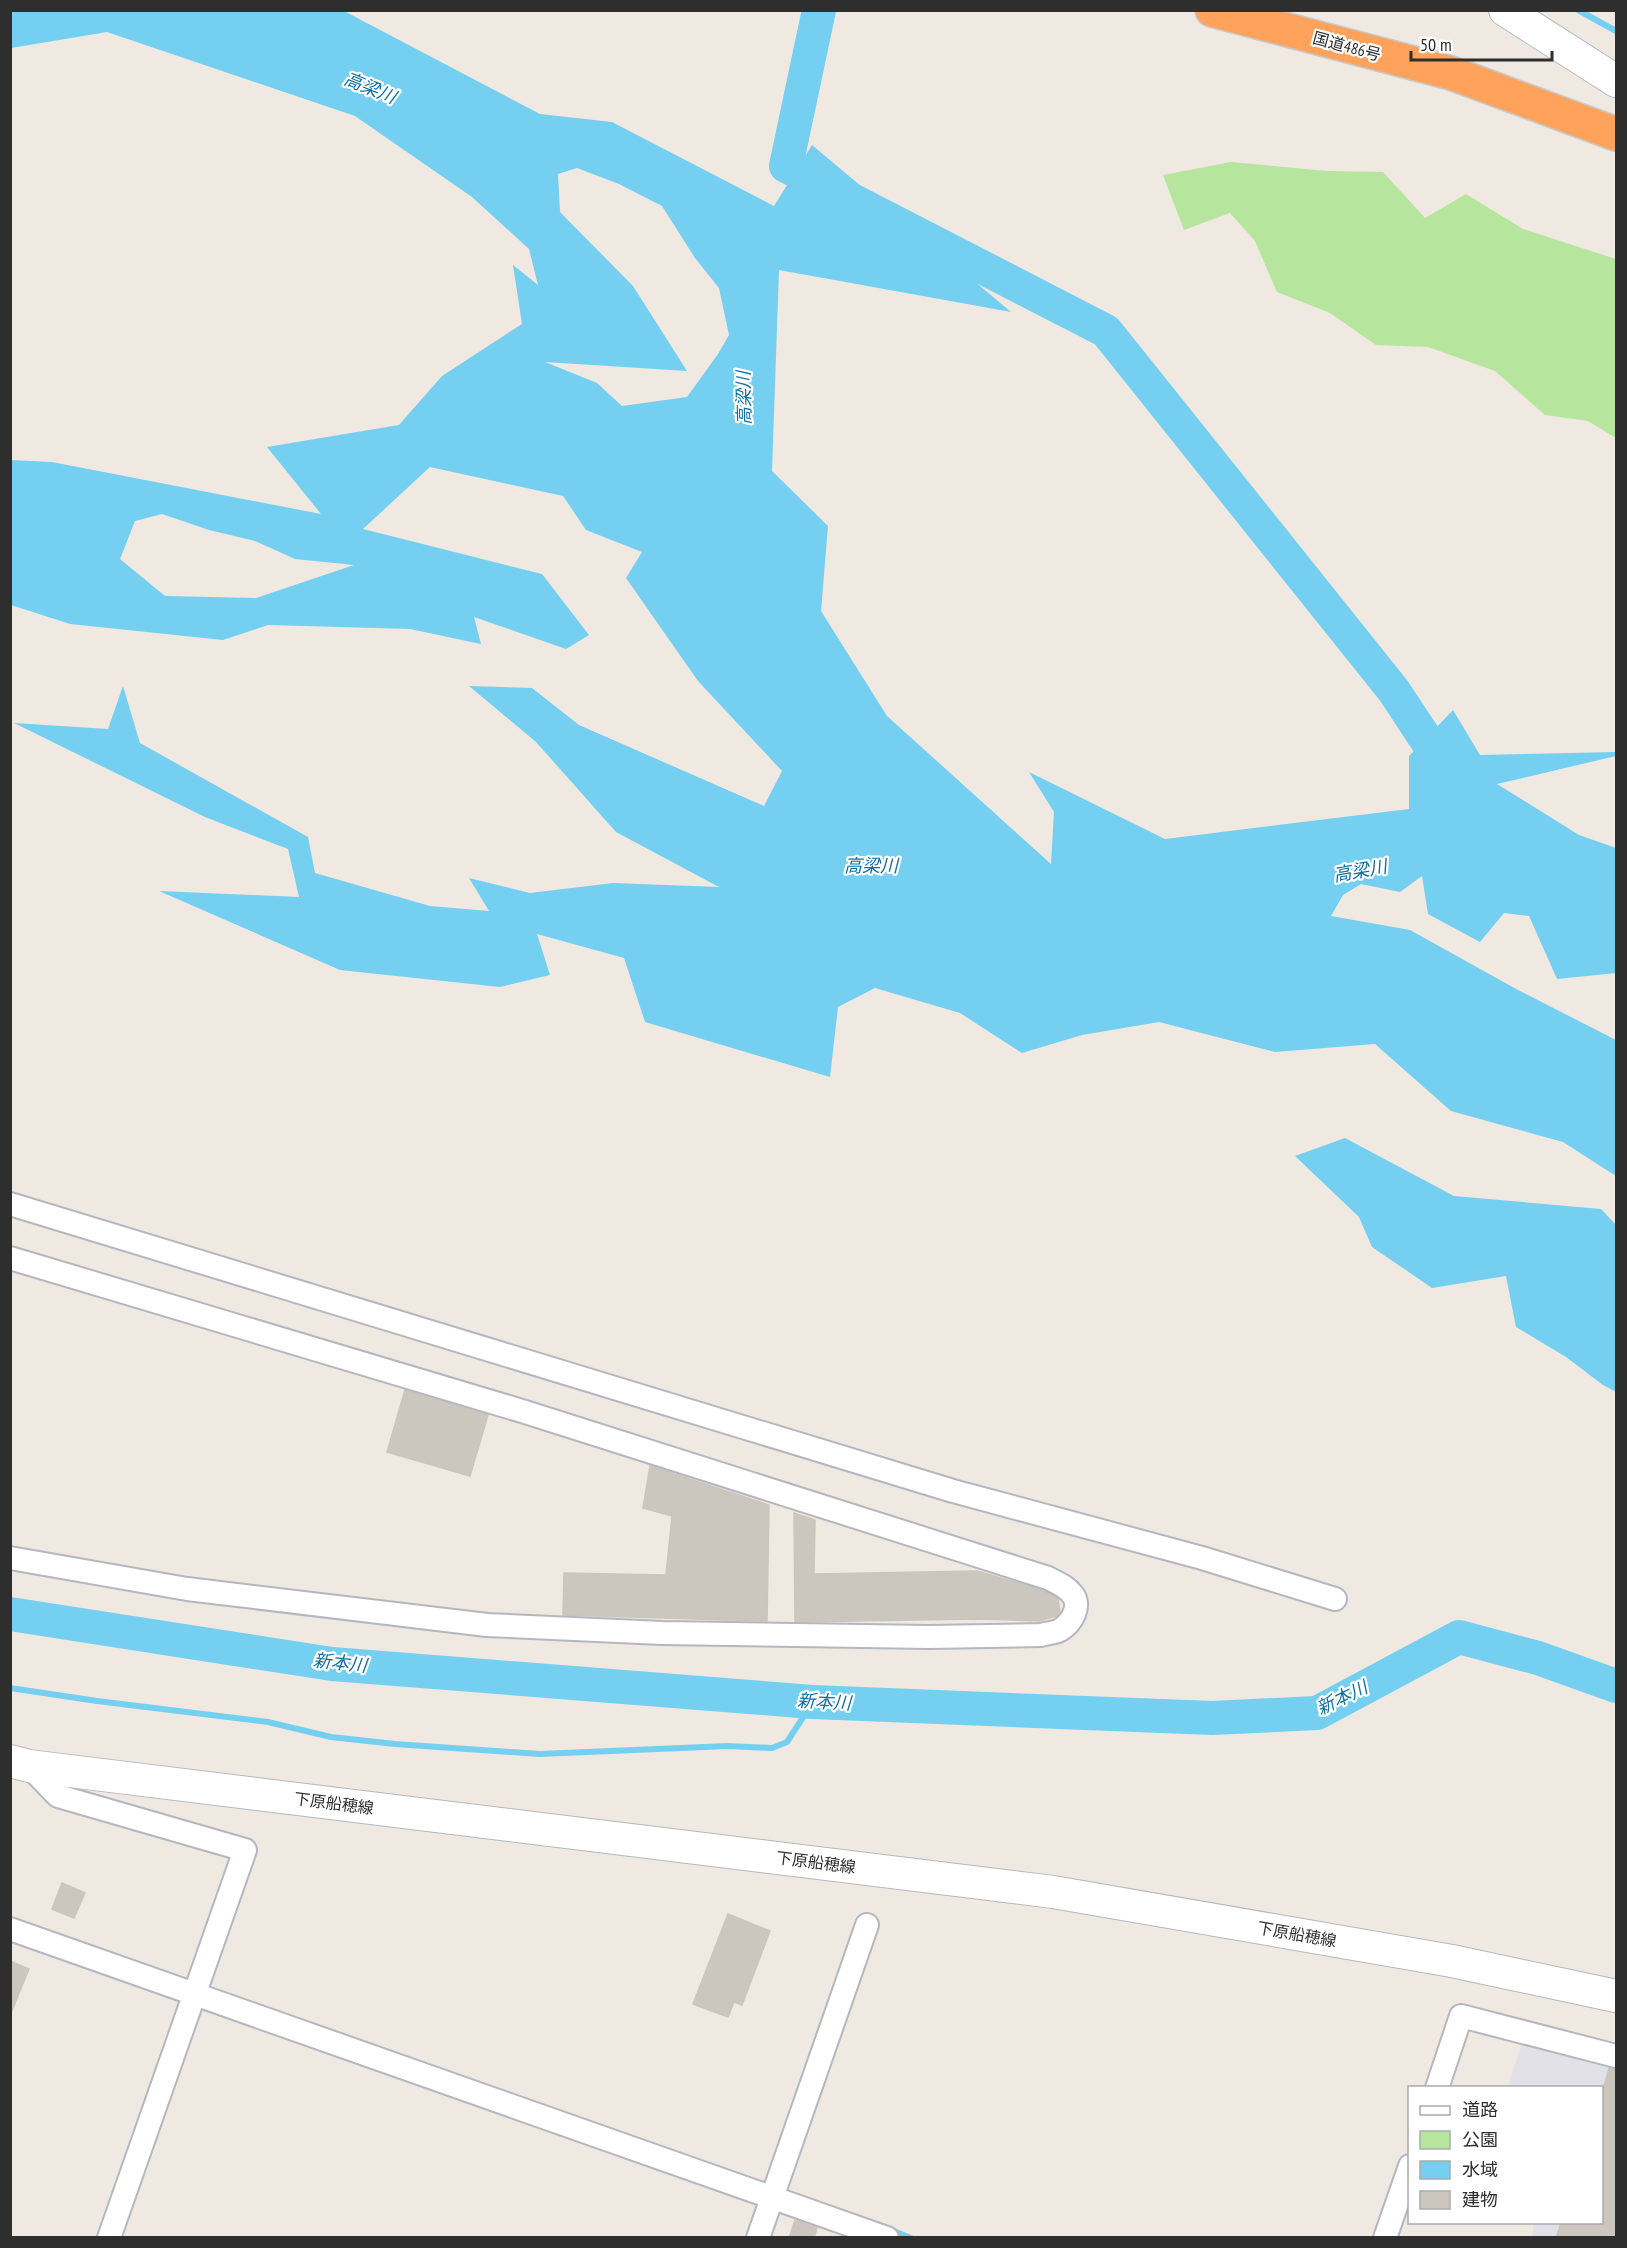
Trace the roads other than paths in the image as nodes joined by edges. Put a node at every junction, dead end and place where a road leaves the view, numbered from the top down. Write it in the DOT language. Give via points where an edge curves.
graph roads {
  1 [pos="1212,10"];
  2 [pos="1505,10"];
  3 [pos="1617,81"];
  4 [pos="1617,134"];
  5 [pos="10,1204"];
  6 [pos="10,1258"];
  7 [pos="10,1558"];
  8 [pos="1335,1599"];
  9 [pos="20,1764"];
  10 [pos="867,1925"];
  11 [pos="10,1929"];
  12 [pos="193,1992"];
  13 [pos="1617,1996"];
  14 [pos="1617,2056"];
  15 [pos="1438,2086"];
  16 [pos="1408,2172"];
  17 [pos="774,2192"];
  18 [pos="109,2238"];
  19 [pos="758,2238"];
  20 [pos="887,2238"];
  21 [pos="1385,2238"];
  1 -- 4 [label="highway, 国道486号" via="1450,73"];
  2 -- 3 [label="main road"];
  5 -- 8 [label="street" via="886,1472 1202,1558"];
  6 -- 7 [label="street" via="522,1411 1048,1578 1075,1596 1076,1610 1071,1621 1059,1631 1041,1635 650,1633 487,1625 187,1589"];
  9 -- 12 [label="street" via="58,1796 245,1850"];
  9 -- 13 [label="main road, 下原船穂線" via="1053,1892 1452,1960"];
  10 -- 17 [label="street"];
  11 -- 12 [label="street"];
  12 -- 17 [label="street"];
  12 -- 18 [label="street"];
  14 -- 15 [label="street" via="1461,2016"];
  16 -- 21 [label="street"];
  17 -- 19 [label="street"];
  17 -- 20 [label="street"];
}
